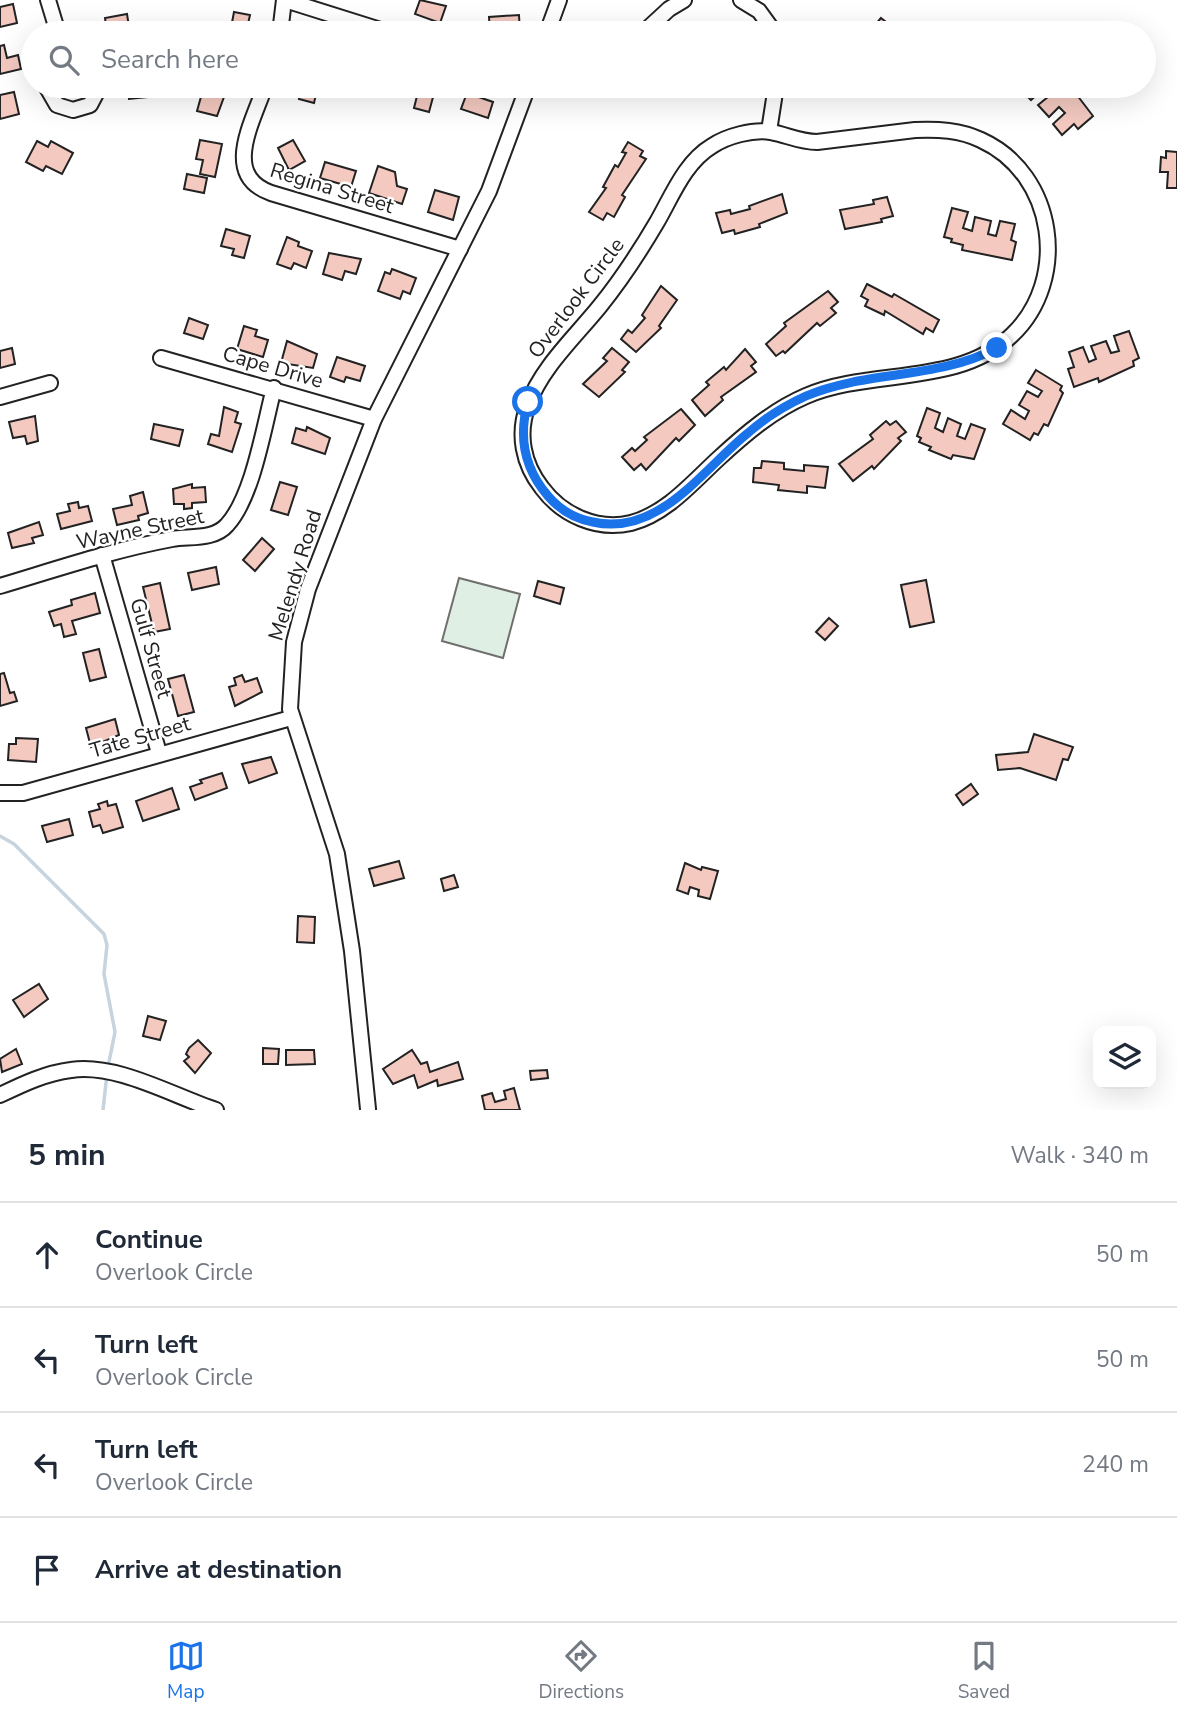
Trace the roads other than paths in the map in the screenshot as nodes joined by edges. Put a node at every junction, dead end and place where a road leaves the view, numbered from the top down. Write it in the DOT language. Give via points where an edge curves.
graph roads {
  1 [pos="48,0"];
  2 [pos="285,0"];
  3 [pos="559,0"];
  4 [pos="684,0"];
  5 [pos="741,0"];
  6 [pos="54,21"];
  7 [pos="282,21"];
  8 [pos="352,21"];
  9 [pos="551,21"];
  10 [pos="656,21"];
  11 [pos="766,21"];
  12 [pos="53,98"];
  13 [pos="94,98"];
  14 [pos="261,98"];
  15 [pos="524,98"];
  16 [pos="774,98"];
  17 [pos="769,131"];
  18 [pos="460,248"];
  19 [pos="161,358"];
  20 [pos="50,383"];
  21 [pos="274,388"];
  22 [pos="0,397"];
  23 [pos="374,419"];
  24 [pos="102,555"];
  25 [pos="0,586"];
  26 [pos="291,718"];
  27 [pos="159,753"];
  28 [pos="0,793"];
  29 [pos="0,1094"];
  30 [pos="216,1110"];
  31 [pos="366,1110"];
  1 -- 6 [label="street"];
  2 -- 7 [label="street"];
  2 -- 8 [label="street"];
  3 -- 9 [label="street"];
  4 -- 10 [label="street"];
  5 -- 11 [label="street"];
  12 -- 13 [label="street" via="57,105 73,110 90,105"];
  14 -- 18 [label="street, Regina Street" via="244,157 245,176 254,185"];
  15 -- 18 [label="street, Melendy Road" via="489,191"];
  16 -- 17 [label="street"];
  17 -- 17 [label="street, Overlook Circle" via="817,142 942,130 995,148 1024,176 1044,213 1049,254 1045,281 1034,306 1009,338 972,360 821,391 795,401 749,432 667,506 643,519 603,524 564,510 536,481 525,457 524,415 535,390 628,269 701,154 724,139"];
  18 -- 23 [label="street, Melendy Road"];
  19 -- 21 [label="street, Cape Drive"];
  20 -- 22 [label="street"];
  21 -- 23 [label="street, Cape Drive"];
  21 -- 24 [label="street, Wayne Street" via="249,479 226,527 216,535 172,539"];
  23 -- 26 [label="street, Melendy Road" via="300,615 290,668"];
  24 -- 25 [label="street, Wayne Street"];
  24 -- 27 [label="street, Gulf Street"];
  26 -- 27 [label="street, Tate Street"];
  26 -- 31 [label="street, Melendy Road" via="337,854 352,951"];
  27 -- 28 [label="street, Tate Street" via="23,793"];
  29 -- 30 [label="street" via="33,1079 73,1069 92,1070 153,1085"];
}
